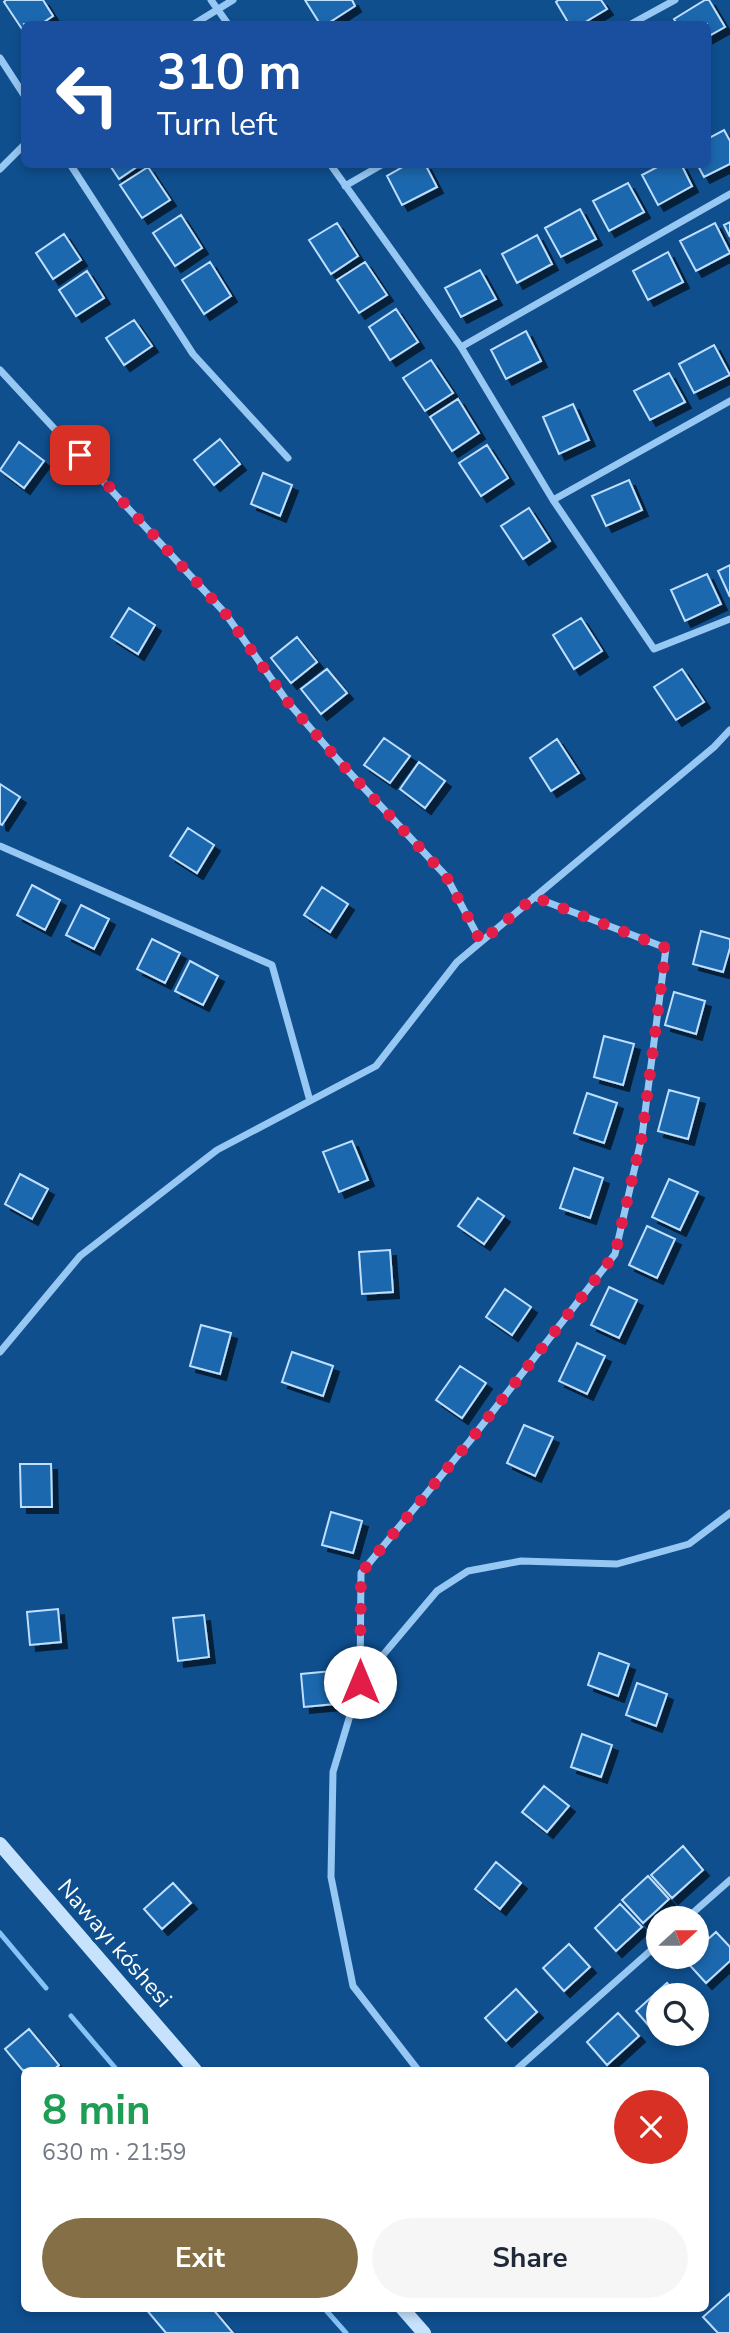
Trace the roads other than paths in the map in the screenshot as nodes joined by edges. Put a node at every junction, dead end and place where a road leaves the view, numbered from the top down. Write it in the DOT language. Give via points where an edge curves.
graph roads {
  1 [pos="211,0"];
  2 [pos="233,0"];
  3 [pos="675,0"];
  4 [pos="217,9"];
  5 [pos="199,21"];
  6 [pos="226,21"];
  7 [pos="636,21"];
  8 [pos="0,58"];
  9 [pos="21,90"];
  10 [pos="21,148"];
  11 [pos="73,168"];
  12 [pos="333,168"];
  13 [pos="376,168"];
  14 [pos="0,169"];
  15 [pos="345,186"];
  16 [pos="730,194"];
  17 [pos="461,347"];
  18 [pos="0,370"];
  19 [pos="730,401"];
  20 [pos="288,458"];
  21 [pos="553,500"];
  22 [pos="730,619"];
  23 [pos="730,730"];
  24 [pos="0,846"];
  25 [pos="534,897"];
  26 [pos="481,942"];
  27 [pos="310,1101"];
  28 [pos="0,1352"];
  29 [pos="730,1513"];
  30 [pos="360,1682"];
  31 [pos="0,1844"];
  32 [pos="730,1880"];
  33 [pos="701,1906"];
  34 [pos="646,1955"];
  35 [pos="192,2067"];
  36 [pos="416,2067"];
  37 [pos="519,2067"];
  38 [pos="406,2312"];
  39 [pos="424,2333"];
  1 -- 4 [label="street"];
  2 -- 4 [label="street"];
  3 -- 7 [label="street"];
  4 -- 5 [label="street"];
  4 -- 6 [label="street"];
  8 -- 9 [label="street"];
  10 -- 14 [label="street"];
  11 -- 20 [label="street" via="193,354"];
  12 -- 15 [label="street"];
  13 -- 15 [label="street"];
  15 -- 17 [label="street"];
  16 -- 17 [label="street"];
  17 -- 21 [label="street"];
  18 -- 26 [label="street" via="225,613 287,701 446,876"];
  19 -- 21 [label="street"];
  21 -- 22 [label="street" via="654,649"];
  23 -- 25 [label="street"];
  24 -- 27 [label="street" via="272,965"];
  25 -- 26 [label="street"];
  25 -- 30 [label="street" via="666,948 642,1136 615,1254 361,1573"];
  26 -- 27 [label="street" via="457,962 376,1066"];
  27 -- 28 [label="street" via="217,1150 80,1256"];
  29 -- 30 [label="street" via="689,1544 617,1564 521,1561 468,1571 437,1591"];
  30 -- 36 [label="street" via="333,1772 331,1877 353,1986"];
  31 -- 35 [label="main road, Nawayı kóshesi"];
  32 -- 33 [label="street"];
  34 -- 37 [label="street"];
  38 -- 39 [label="main road"];
}
